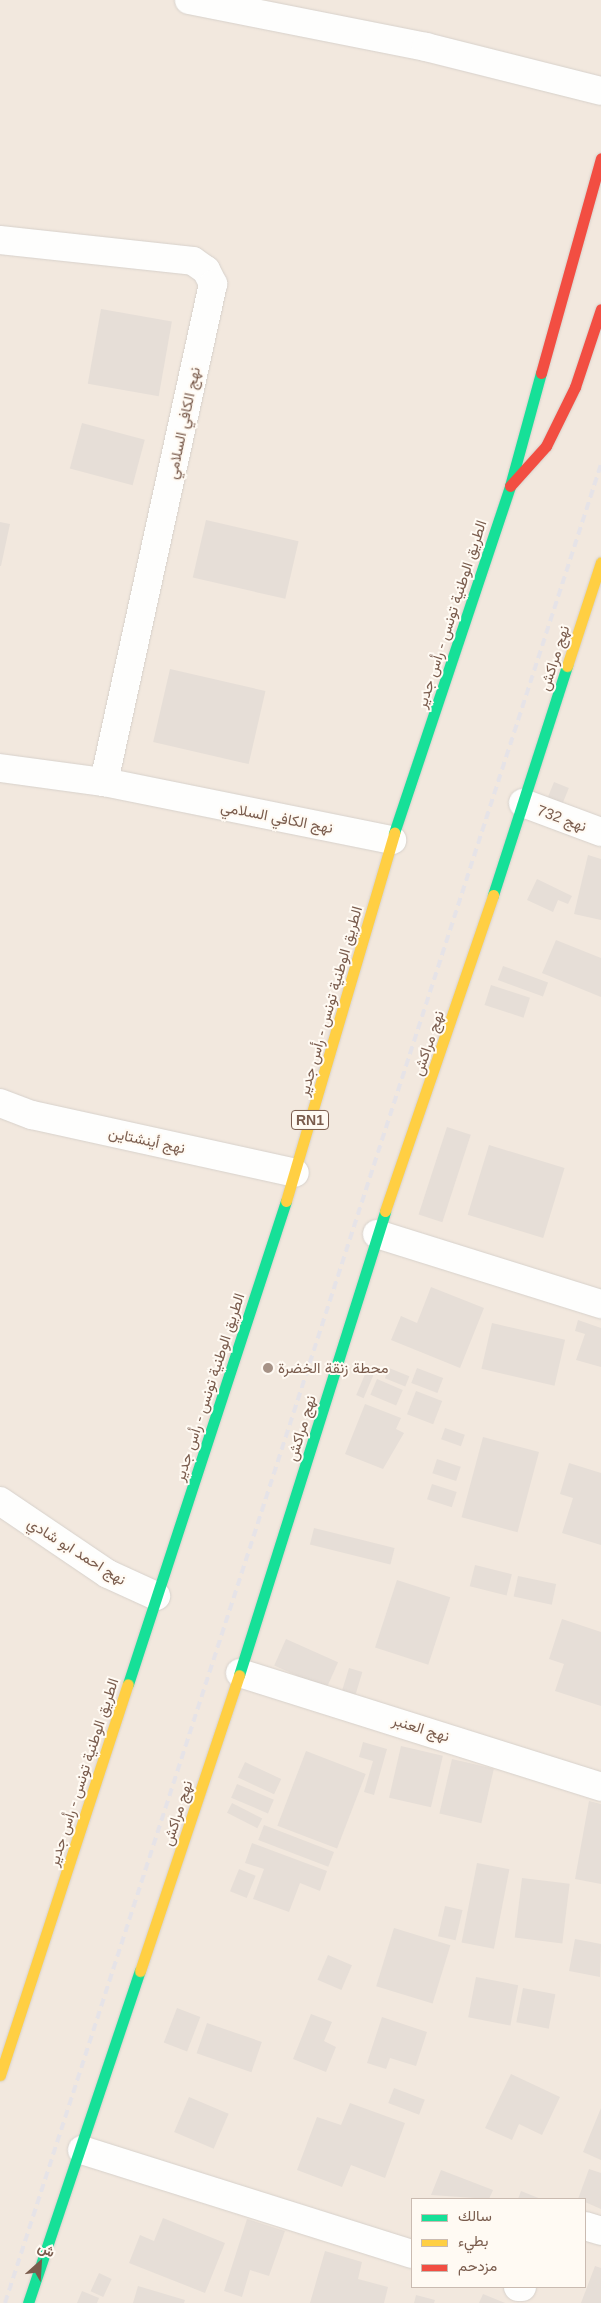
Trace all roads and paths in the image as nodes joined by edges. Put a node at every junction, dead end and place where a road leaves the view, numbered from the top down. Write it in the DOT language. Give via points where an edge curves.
graph roads {
  1 [pos="189,0"];
  2 [pos="601,91"];
  3 [pos="601,158"];
  4 [pos="0,240"];
  5 [pos="601,310"];
  6 [pos="510,486"];
  7 [pos="601,562"];
  8 [pos="0,768"];
  9 [pos="104,782"];
  10 [pos="523,804"];
  11 [pos="601,832"];
  12 [pos="392,840"];
  13 [pos="0,1103"];
  14 [pos="295,1173"];
  15 [pos="377,1234"];
  16 [pos="601,1304"];
  17 [pos="0,1501"];
  18 [pos="156,1596"];
  19 [pos="240,1673"];
  20 [pos="601,1787"];
  21 [pos="0,2075"];
  22 [pos="82,2150"];
  23 [pos="586,2226"];
  24 [pos="601,2231"];
  25 [pos="411,2254"];
  26 [pos="28,2303"];
  1 -- 2 [label="street" via="426,48"];
  3 -- 6 [label="main road, الطريق الوطنية تونس - رأس جدير / RN1"];
  4 -- 9 [label="street, نهج الكافي السلامي" via="193,261 206,270 213,284"];
  5 -- 6 [label="main road" via="575,387 546,446"];
  6 -- 12 [label="main road, الطريق الوطنية تونس - رأس جدير / RN1"];
  7 -- 10 [label="main road, نهج مراكش"];
  8 -- 9 [label="street, نهج الكافي السلامي"];
  9 -- 12 [label="street, نهج الكافي السلامي"];
  10 -- 11 [label="street, نهج 732"];
  10 -- 15 [label="main road, نهج مراكش"];
  12 -- 14 [label="main road, الطريق الوطنية تونس - رأس جدير / RN1"];
  13 -- 14 [label="street, نهج أينشتاين" via="32,1115"];
  14 -- 18 [label="main road, الطريق الوطنية تونس - رأس جدير / RN1"];
  15 -- 16 [label="street"];
  15 -- 19 [label="main road, نهج مراكش"];
  17 -- 18 [label="street, نهج احمد ابو شادي" via="108,1574"];
  18 -- 21 [label="main road, الطريق الوطنية تونس - رأس جدير / RN1"];
  19 -- 20 [label="street, نهج العنبر"];
  19 -- 22 [label="main road, نهج مراكش"];
  22 -- 25 [label="street"];
  22 -- 26 [label="main road, نهج مراكش"];
  23 -- 24 [label="street"];
}
